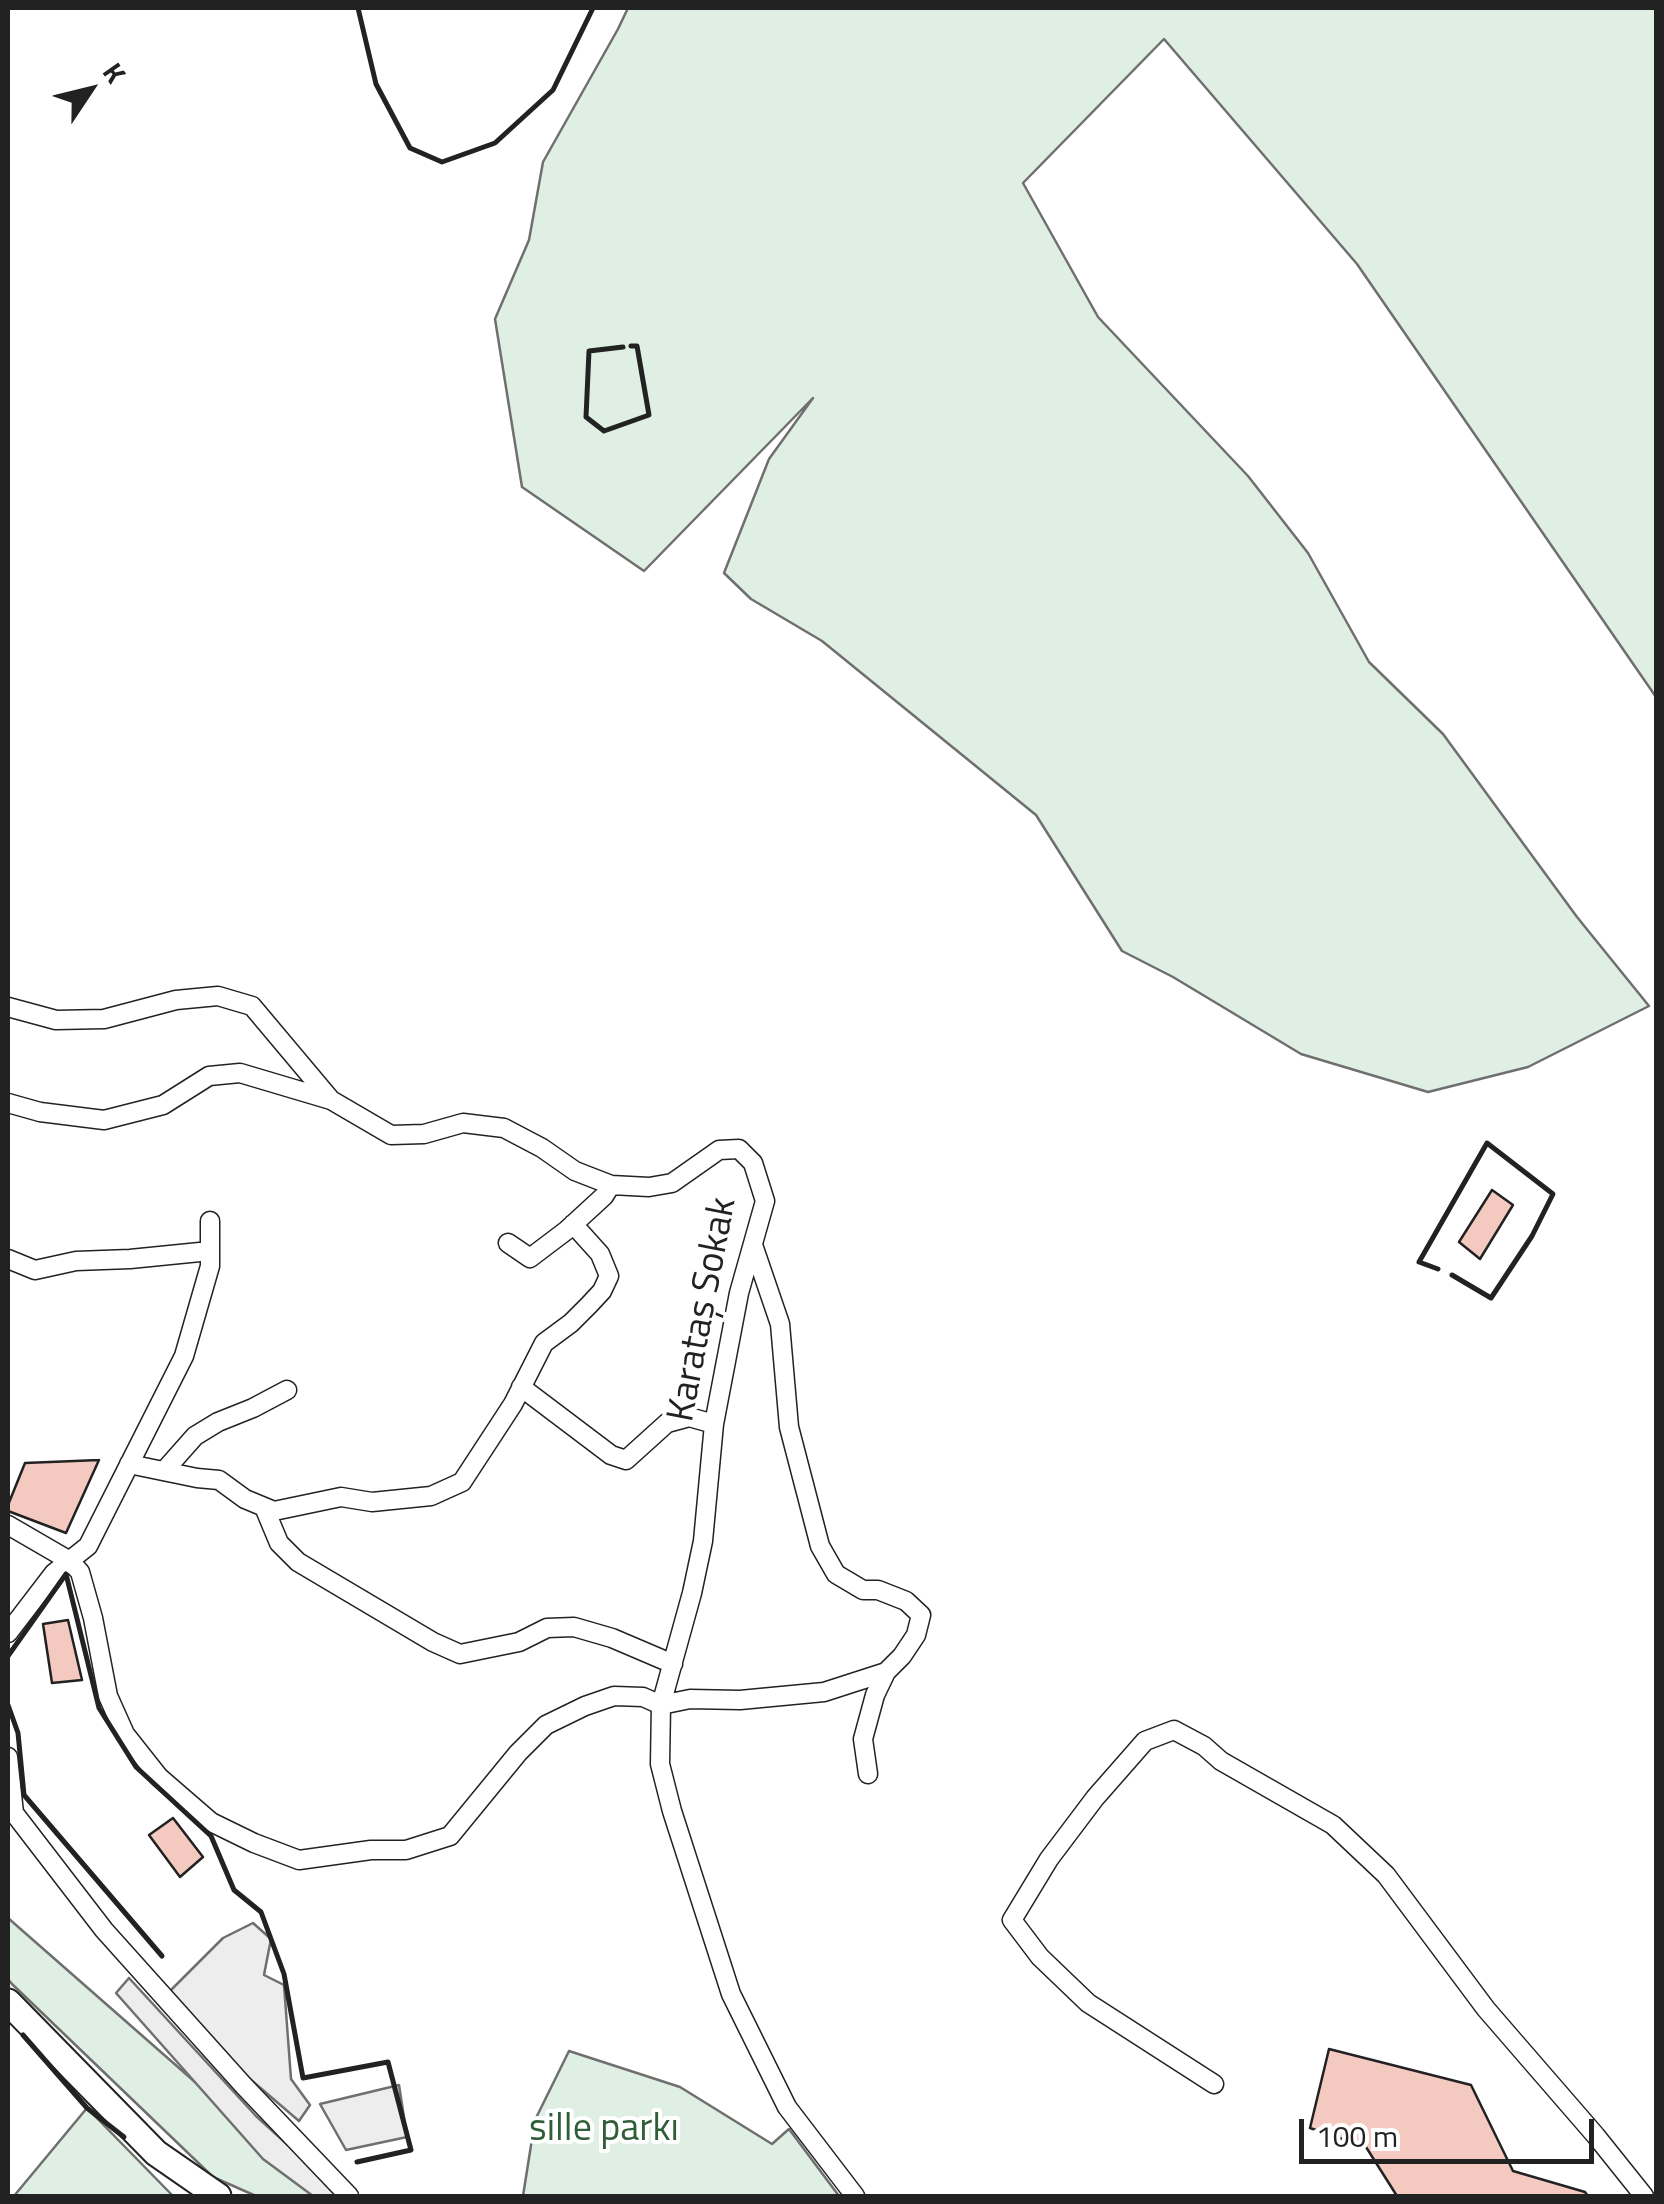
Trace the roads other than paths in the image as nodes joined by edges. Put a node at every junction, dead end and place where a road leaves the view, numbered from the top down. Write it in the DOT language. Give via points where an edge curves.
graph roads {
  1 [pos="8,1007"];
  2 [pos="331,1100"];
  3 [pos="8,1103"];
  4 [pos="611,1184"];
  5 [pos="210,1221"];
  6 [pos="574,1224"];
  7 [pos="508,1243"];
  8 [pos="752,1245"];
  9 [pos="210,1250"];
  10 [pos="8,1259"];
  11 [pos="521,1387"];
  12 [pos="287,1390"];
  13 [pos="714,1424"];
  14 [pos="128,1464"];
  15 [pos="164,1472"];
  16 [pos="264,1507"];
  17 [pos="8,1525"];
  18 [pos="70,1561"];
  19 [pos="8,1633"];
  20 [pos="673,1664"];
  21 [pos="886,1672"];
  22 [pos="661,1705"];
  23 [pos="8,1757"];
  24 [pos="868,1774"];
  25 [pos="8,2002"];
  26 [pos="1214,2084"];
  27 [pos="218,2196"];
  28 [pos="349,2196"];
  29 [pos="856,2196"];
  30 [pos="1644,2196"];
  1 -- 2 [label="street, Karataş Sokak" via="56,1020 104,1019 218,996 252,1006"];
  2 -- 3 [label="street" via="240,1074 209,1076 163,1104 104,1120"];
  2 -- 4 [label="street, Karataş Sokak" via="391,1135 463,1123 504,1128"];
  4 -- 6 [label="street"];
  4 -- 8 [label="street, Karataş Sokak" via="672,1184 719,1150 739,1150 753,1163 765,1201"];
  5 -- 9 [label="street"];
  6 -- 7 [label="street" via="530,1258"];
  6 -- 11 [label="street" via="609,1276 589,1305 544,1343"];
  8 -- 13 [label="street, Karataş Sokak"];
  8 -- 21 [label="street" via="780,1324 789,1427 820,1546 836,1574 862,1590 906,1602 921,1615 916,1635"];
  9 -- 10 [label="street" via="76,1260 35,1270"];
  9 -- 14 [label="street" via="184,1356"];
  11 -- 13 [label="street" via="626,1460 667,1423 690,1417"];
  11 -- 16 [label="street" via="462,1482 431,1496 372,1502 341,1496 274,1512"];
  12 -- 15 [label="street" via="195,1436"];
  13 -- 20 [label="street, Karataş Sokak" via="703,1541"];
  14 -- 15 [label="street"];
  14 -- 18 [label="street" via="88,1546"];
  15 -- 16 [label="street" via="219,1480"];
  16 -- 20 [label="street" via="279,1542 298,1562 460,1654 574,1626"];
  17 -- 18 [label="street"];
  18 -- 19 [label="street"];
  18 -- 22 [label="street" via="80,1572 108,1696 125,1734 159,1777 211,1822 299,1860 406,1850 450,1836 546,1725 614,1696"];
  20 -- 22 [label="street, Karataş Sokak"];
  21 -- 22 [label="street" via="824,1692"];
  21 -- 24 [label="street" via="862,1740"];
  22 -- 29 [label="street, Karataş Sokak" via="660,1764 730,1994 786,2106"];
  23 -- 28 [label="street" via="14,1813 104,1930"];
  25 -- 27 [label="main road" via="156,2153"];
  26 -- 30 [label="street" via="1088,2003 1012,1920 1095,1798 1145,1741 1174,1730 1334,1825 1386,1875 1486,2009"];
}
